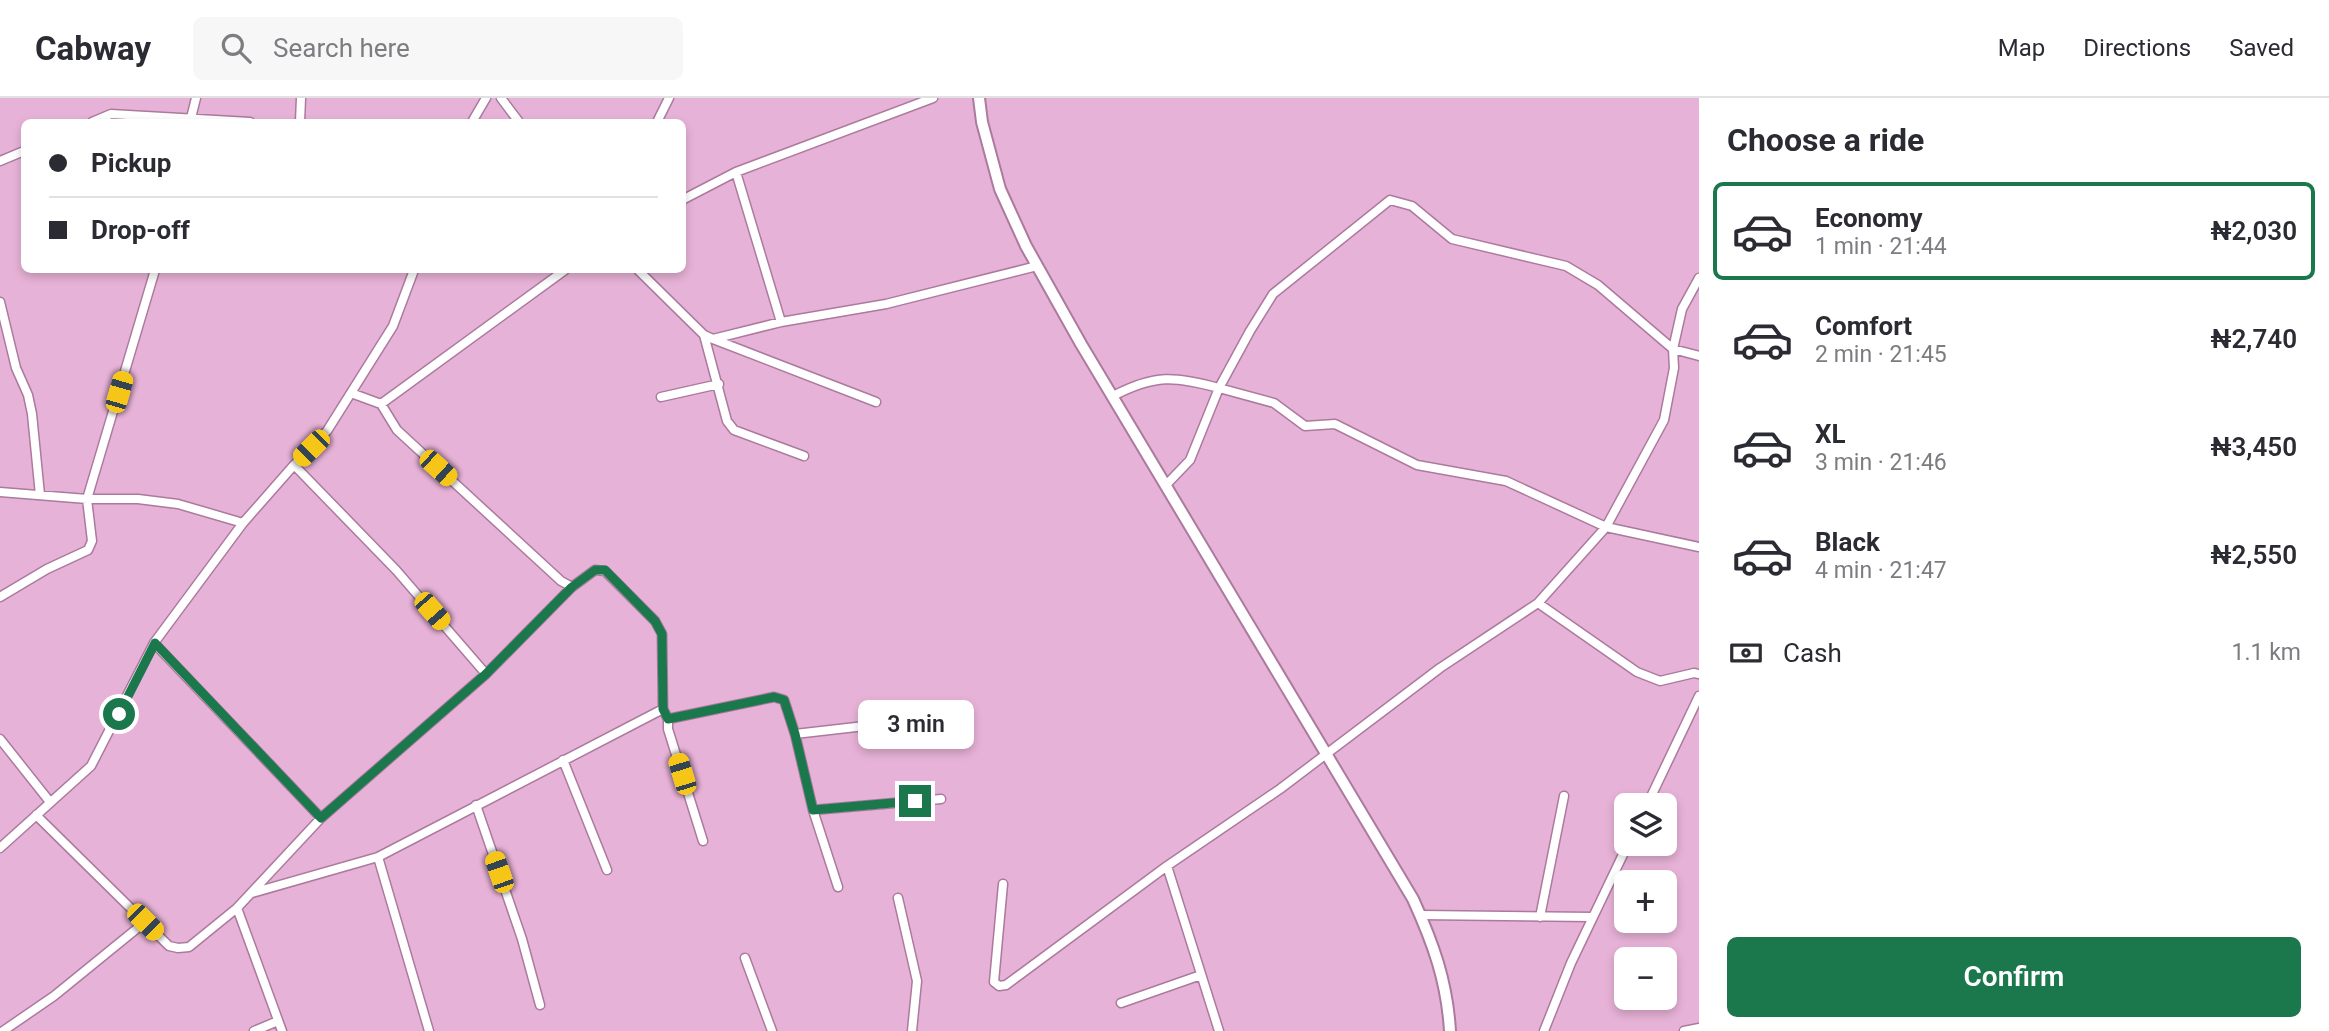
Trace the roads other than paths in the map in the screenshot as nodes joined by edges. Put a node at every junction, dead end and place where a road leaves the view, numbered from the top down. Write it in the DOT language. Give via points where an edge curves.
graph roads {
  1 [pos="196,98"];
  2 [pos="301,98"];
  3 [pos="486,98"];
  4 [pos="501,98"];
  5 [pos="669,98"];
  6 [pos="933,98"];
  7 [pos="979,98"];
  8 [pos="110,118"];
  9 [pos="150,119"];
  10 [pos="191,119"];
  11 [pos="300,119"];
  12 [pos="474,119"];
  13 [pos="517,119"];
  14 [pos="658,119"];
  15 [pos="21,152"];
  16 [pos="0,161"];
  17 [pos="736,172"];
  18 [pos="686,198"];
  19 [pos="1037,266"];
  20 [pos="154,273"];
  21 [pos="413,273"];
  22 [pos="561,273"];
  23 [pos="641,273"];
  24 [pos="1699,278"];
  25 [pos="0,302"];
  26 [pos="780,322"];
  27 [pos="708,337"];
  28 [pos="1673,349"];
  29 [pos="1699,356"];
  30 [pos="719,384"];
  31 [pos="1219,388"];
  32 [pos="351,393"];
  33 [pos="1113,396"];
  34 [pos="661,397"];
  35 [pos="876,402"];
  36 [pos="381,404"];
  37 [pos="804,456"];
  38 [pos="294,465"];
  39 [pos="1166,485"];
  40 [pos="0,492"];
  41 [pos="40,495"];
  42 [pos="88,499"];
  43 [pos="243,523"];
  44 [pos="1605,527"];
  45 [pos="1699,547"];
  46 [pos="572,587"];
  47 [pos="0,597"];
  48 [pos="1538,603"];
  49 [pos="155,643"];
  50 [pos="486,674"];
  51 [pos="1699,674"];
  52 [pos="1699,695"];
  53 [pos="663,709"];
  54 [pos="668,719"];
  55 [pos="891,723"];
  56 [pos="795,734"];
  57 [pos="0,739"];
  58 [pos="1327,754"];
  59 [pos="563,760"];
  60 [pos="1653,793"];
  61 [pos="1564,796"];
  62 [pos="941,799"];
  63 [pos="50,802"];
  64 [pos="476,805"];
  65 [pos="813,810"];
  66 [pos="36,815"];
  67 [pos="321,818"];
  68 [pos="703,841"];
  69 [pos="0,848"];
  70 [pos="1622,856"];
  71 [pos="378,857"];
  72 [pos="1167,866"];
  73 [pos="607,870"];
  74 [pos="1003,884"];
  75 [pos="838,887"];
  76 [pos="252,892"];
  77 [pos="898,898"];
  78 [pos="237,908"];
  79 [pos="1420,915"];
  80 [pos="1540,917"];
  81 [pos="1593,917"];
  82 [pos="145,922"];
  83 [pos="745,958"];
  84 [pos="1201,975"];
  85 [pos="1121,1003"];
  86 [pos="540,1005"];
  87 [pos="278,1021"];
  88 [pos="1699,1028"];
  89 [pos="3,1031"];
  90 [pos="254,1031"];
  91 [pos="282,1031"];
  92 [pos="429,1031"];
  93 [pos="772,1031"];
  94 [pos="912,1031"];
  95 [pos="1219,1031"];
  96 [pos="1451,1031"];
  97 [pos="1544,1031"];
  98 [pos="1684,1031"];
  1 -- 10 [label="street"];
  2 -- 11 [label="street"];
  3 -- 12 [label="street"];
  4 -- 13 [label="street"];
  5 -- 14 [label="street"];
  6 -- 17 [label="street"];
  7 -- 19 [label="main road" via="1000,189"];
  8 -- 9 [label="street"];
  15 -- 16 [label="street"];
  17 -- 18 [label="street"];
  17 -- 26 [label="street"];
  19 -- 26 [label="street" via="886,304"];
  19 -- 33 [label="main road"];
  20 -- 42 [label="street"];
  21 -- 32 [label="street" via="393,326"];
  22 -- 36 [label="street"];
  23 -- 27 [label="street"];
  24 -- 28 [label="street" via="1682,309"];
  25 -- 41 [label="street" via="30,404"];
  26 -- 27 [label="street"];
  27 -- 30 [label="street"];
  27 -- 35 [label="street"];
  28 -- 29 [label="street"];
  28 -- 31 [label="street" via="1598,285 1566,266 1451,239 1412,206 1390,200 1273,294"];
  28 -- 44 [label="street" via="1664,420"];
  30 -- 34 [label="street"];
  30 -- 37 [label="street" via="727,421 734,430"];
  31 -- 33 [label="street" via="1170,378 1137,384"];
  31 -- 39 [label="street" via="1190,460"];
  31 -- 44 [label="street" via="1274,403 1305,426 1335,424 1417,465 1506,481"];
  32 -- 36 [label="street"];
  32 -- 38 [label="street" via="327,431"];
  33 -- 39 [label="main road"];
  36 -- 46 [label="street" via="397,430"];
  38 -- 43 [label="street"];
  38 -- 50 [label="street" via="396,570"];
  39 -- 58 [label="main road"];
  40 -- 41 [label="street"];
  41 -- 42 [label="street"];
  42 -- 43 [label="street" via="178,504"];
  42 -- 47 [label="street" via="92,541 88,551"];
  43 -- 49 [label="street"];
  44 -- 45 [label="street"];
  44 -- 48 [label="street"];
  46 -- 50 [label="street"];
  46 -- 53 [label="street" via="595,570 605,570 655,621 662,634"];
  48 -- 51 [label="street" via="1637,672 1660,681"];
  48 -- 58 [label="street" via="1440,668"];
  49 -- 63 [label="street" via="92,766"];
  49 -- 67 [label="street"];
  50 -- 67 [label="street"];
  52 -- 60 [label="street"];
  53 -- 54 [label="street"];
  53 -- 59 [label="street"];
  54 -- 56 [label="street" via="774,697 784,700"];
  54 -- 68 [label="street"];
  55 -- 56 [label="street"];
  56 -- 65 [label="street"];
  57 -- 63 [label="street"];
  58 -- 72 [label="street"];
  58 -- 79 [label="main road"];
  59 -- 64 [label="street"];
  59 -- 73 [label="street"];
  61 -- 80 [label="street"];
  62 -- 65 [label="street"];
  63 -- 66 [label="street"];
  64 -- 71 [label="street"];
  64 -- 86 [label="street"];
  65 -- 75 [label="street"];
  66 -- 69 [label="street"];
  66 -- 82 [label="street"];
  67 -- 76 [label="street"];
  70 -- 81 [label="street"];
  71 -- 76 [label="street"];
  71 -- 92 [label="street"];
  72 -- 74 [label="street" via="999,986 994,982"];
  72 -- 84 [label="street"];
  76 -- 78 [label="street"];
  77 -- 94 [label="street" via="917,981"];
  78 -- 82 [label="street" via="184,948 169,946"];
  78 -- 87 [label="street"];
  79 -- 80 [label="street"];
  79 -- 96 [label="main road" via="1442,973"];
  80 -- 81 [label="street"];
  81 -- 97 [label="street"];
  82 -- 89 [label="street"];
  83 -- 93 [label="street"];
  84 -- 85 [label="street"];
  84 -- 95 [label="street"];
  87 -- 90 [label="street"];
  87 -- 91 [label="street"];
  88 -- 98 [label="street"];
}
